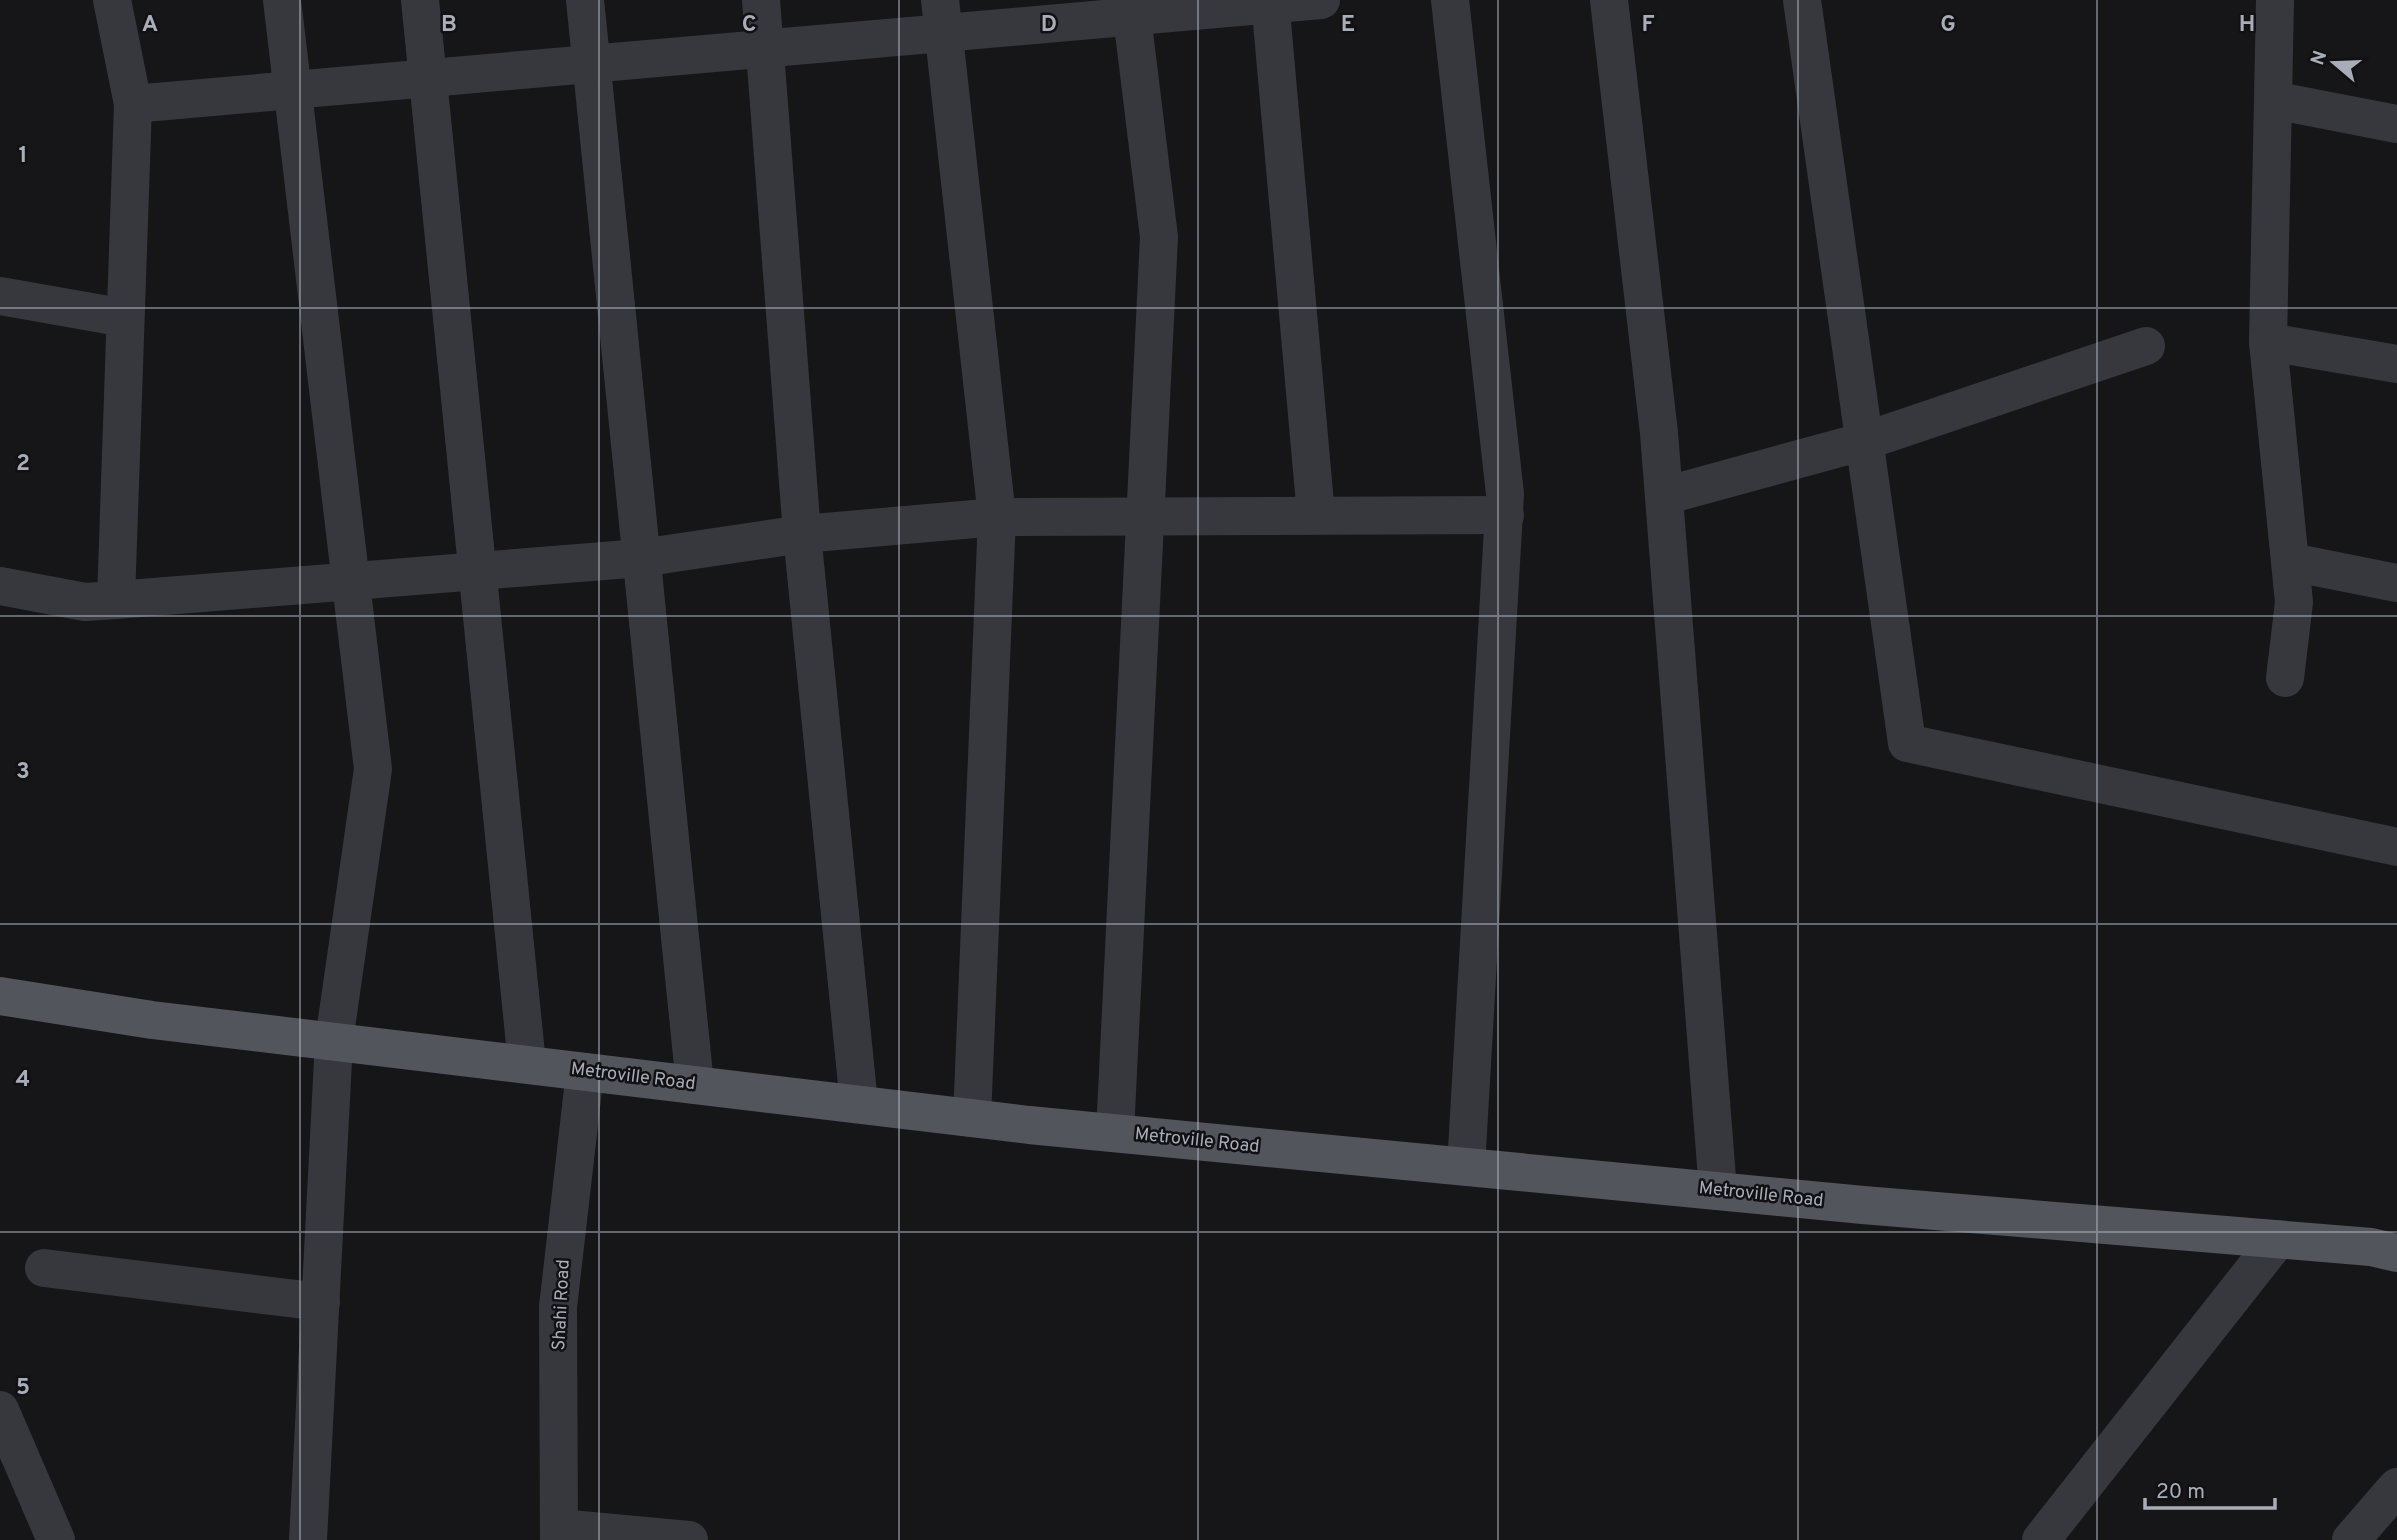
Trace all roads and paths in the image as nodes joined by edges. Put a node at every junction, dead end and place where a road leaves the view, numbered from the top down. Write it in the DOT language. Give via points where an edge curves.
graph roads {
  1 [pos="113,0"];
  2 [pos="282,0"];
  3 [pos="420,0"];
  4 [pos="585,0"];
  5 [pos="761,0"];
  6 [pos="1321,0"];
  7 [pos="1450,0"];
  8 [pos="1609,0"];
  9 [pos="1802,0"];
  10 [pos="2275,0"];
  11 [pos="1270,2"];
  12 [pos="1131,8"];
  13 [pos="942,16"];
  14 [pos="764,49"];
  15 [pos="592,64"];
  16 [pos="428,79"];
  17 [pos="293,91"];
  18 [pos="2273,100"];
  19 [pos="133,104"];
  20 [pos="2397,124"];
  21 [pos="0,296"];
  22 [pos="125,318"];
  23 [pos="2268,342"];
  24 [pos="2146,346"];
  25 [pos="2397,364"];
  26 [pos="1865,441"];
  27 [pos="1664,496"];
  28 [pos="1146,515"];
  29 [pos="1316,515"];
  30 [pos="1505,515"];
  31 [pos="998,517"];
  32 [pos="802,534"];
  33 [pos="641,558"];
  34 [pos="2291,562"];
  35 [pos="477,571"];
  36 [pos="351,582"];
  37 [pos="2397,583"];
  38 [pos="0,586"];
  39 [pos="116,600"];
  40 [pos="2285,678"];
  41 [pos="2397,847"];
  42 [pos="0,996"];
  43 [pos="334,1041"];
  44 [pos="527,1064"];
  45 [pos="585,1072"];
  46 [pos="695,1084"];
  47 [pos="859,1104"];
  48 [pos="972,1118"];
  49 [pos="1115,1133"];
  50 [pos="1466,1167"];
  51 [pos="1718,1191"];
  52 [pos="2278,1239"];
  53 [pos="2397,1253"];
  54 [pos="44,1268"];
  55 [pos="321,1302"];
  56 [pos="0,1410"];
  57 [pos="2397,1487"];
  58 [pos="559,1534"];
  59 [pos="56,1540"];
  60 [pos="308,1540"];
  61 [pos="689,1540"];
  62 [pos="2041,1540"];
  63 [pos="2351,1540"];
  1 -- 19 [label="street"];
  2 -- 17 [label="street"];
  3 -- 16 [label="street"];
  4 -- 15 [label="street"];
  5 -- 14 [label="street"];
  6 -- 11 [label="street"];
  7 -- 30 [label="street"];
  8 -- 27 [label="street"];
  9 -- 26 [label="street"];
  10 -- 18 [label="street"];
  11 -- 12 [label="street"];
  11 -- 29 [label="street"];
  12 -- 13 [label="street"];
  12 -- 28 [label="street" via="1160,237"];
  13 -- 14 [label="street"];
  13 -- 31 [label="street"];
  14 -- 15 [label="street"];
  14 -- 32 [label="street"];
  15 -- 16 [label="street"];
  15 -- 33 [label="street"];
  16 -- 17 [label="street"];
  16 -- 35 [label="street"];
  17 -- 19 [label="street"];
  17 -- 36 [label="street"];
  18 -- 20 [label="street"];
  18 -- 23 [label="street"];
  19 -- 22 [label="street"];
  21 -- 22 [label="street"];
  22 -- 39 [label="street"];
  23 -- 25 [label="street"];
  23 -- 34 [label="street"];
  24 -- 26 [label="street"];
  26 -- 27 [label="street"];
  26 -- 41 [label="street" via="1908,743"];
  27 -- 51 [label="street"];
  28 -- 29 [label="street"];
  28 -- 31 [label="street"];
  28 -- 49 [label="street"];
  29 -- 30 [label="street"];
  30 -- 50 [label="street"];
  31 -- 32 [label="street"];
  31 -- 48 [label="street"];
  32 -- 33 [label="street"];
  32 -- 47 [label="street"];
  33 -- 35 [label="street"];
  33 -- 46 [label="street"];
  34 -- 37 [label="street"];
  34 -- 40 [label="street" via="2294,602"];
  35 -- 36 [label="street"];
  35 -- 44 [label="street"];
  36 -- 39 [label="street"];
  36 -- 43 [label="street" via="373,769"];
  38 -- 39 [label="street" via="85,602"];
  42 -- 43 [label="main road, Metroville Road"];
  43 -- 44 [label="main road, Metroville Road"];
  43 -- 55 [label="street"];
  44 -- 45 [label="main road, Metroville Road"];
  45 -- 46 [label="main road, Metroville Road"];
  45 -- 58 [label="street, Shahi Road" via="558,1307"];
  46 -- 47 [label="main road, Metroville Road"];
  47 -- 48 [label="main road, Metroville Road"];
  48 -- 49 [label="main road, Metroville Road"];
  49 -- 50 [label="main road, Metroville Road"];
  50 -- 51 [label="main road, Metroville Road"];
  51 -- 52 [label="main road, Metroville Road"];
  52 -- 53 [label="main road, Metroville Road"];
  52 -- 62 [label="street"];
  54 -- 55 [label="street"];
  55 -- 60 [label="street"];
  56 -- 59 [label="street"];
  57 -- 63 [label="street"];
  58 -- 61 [label="street"];
}
